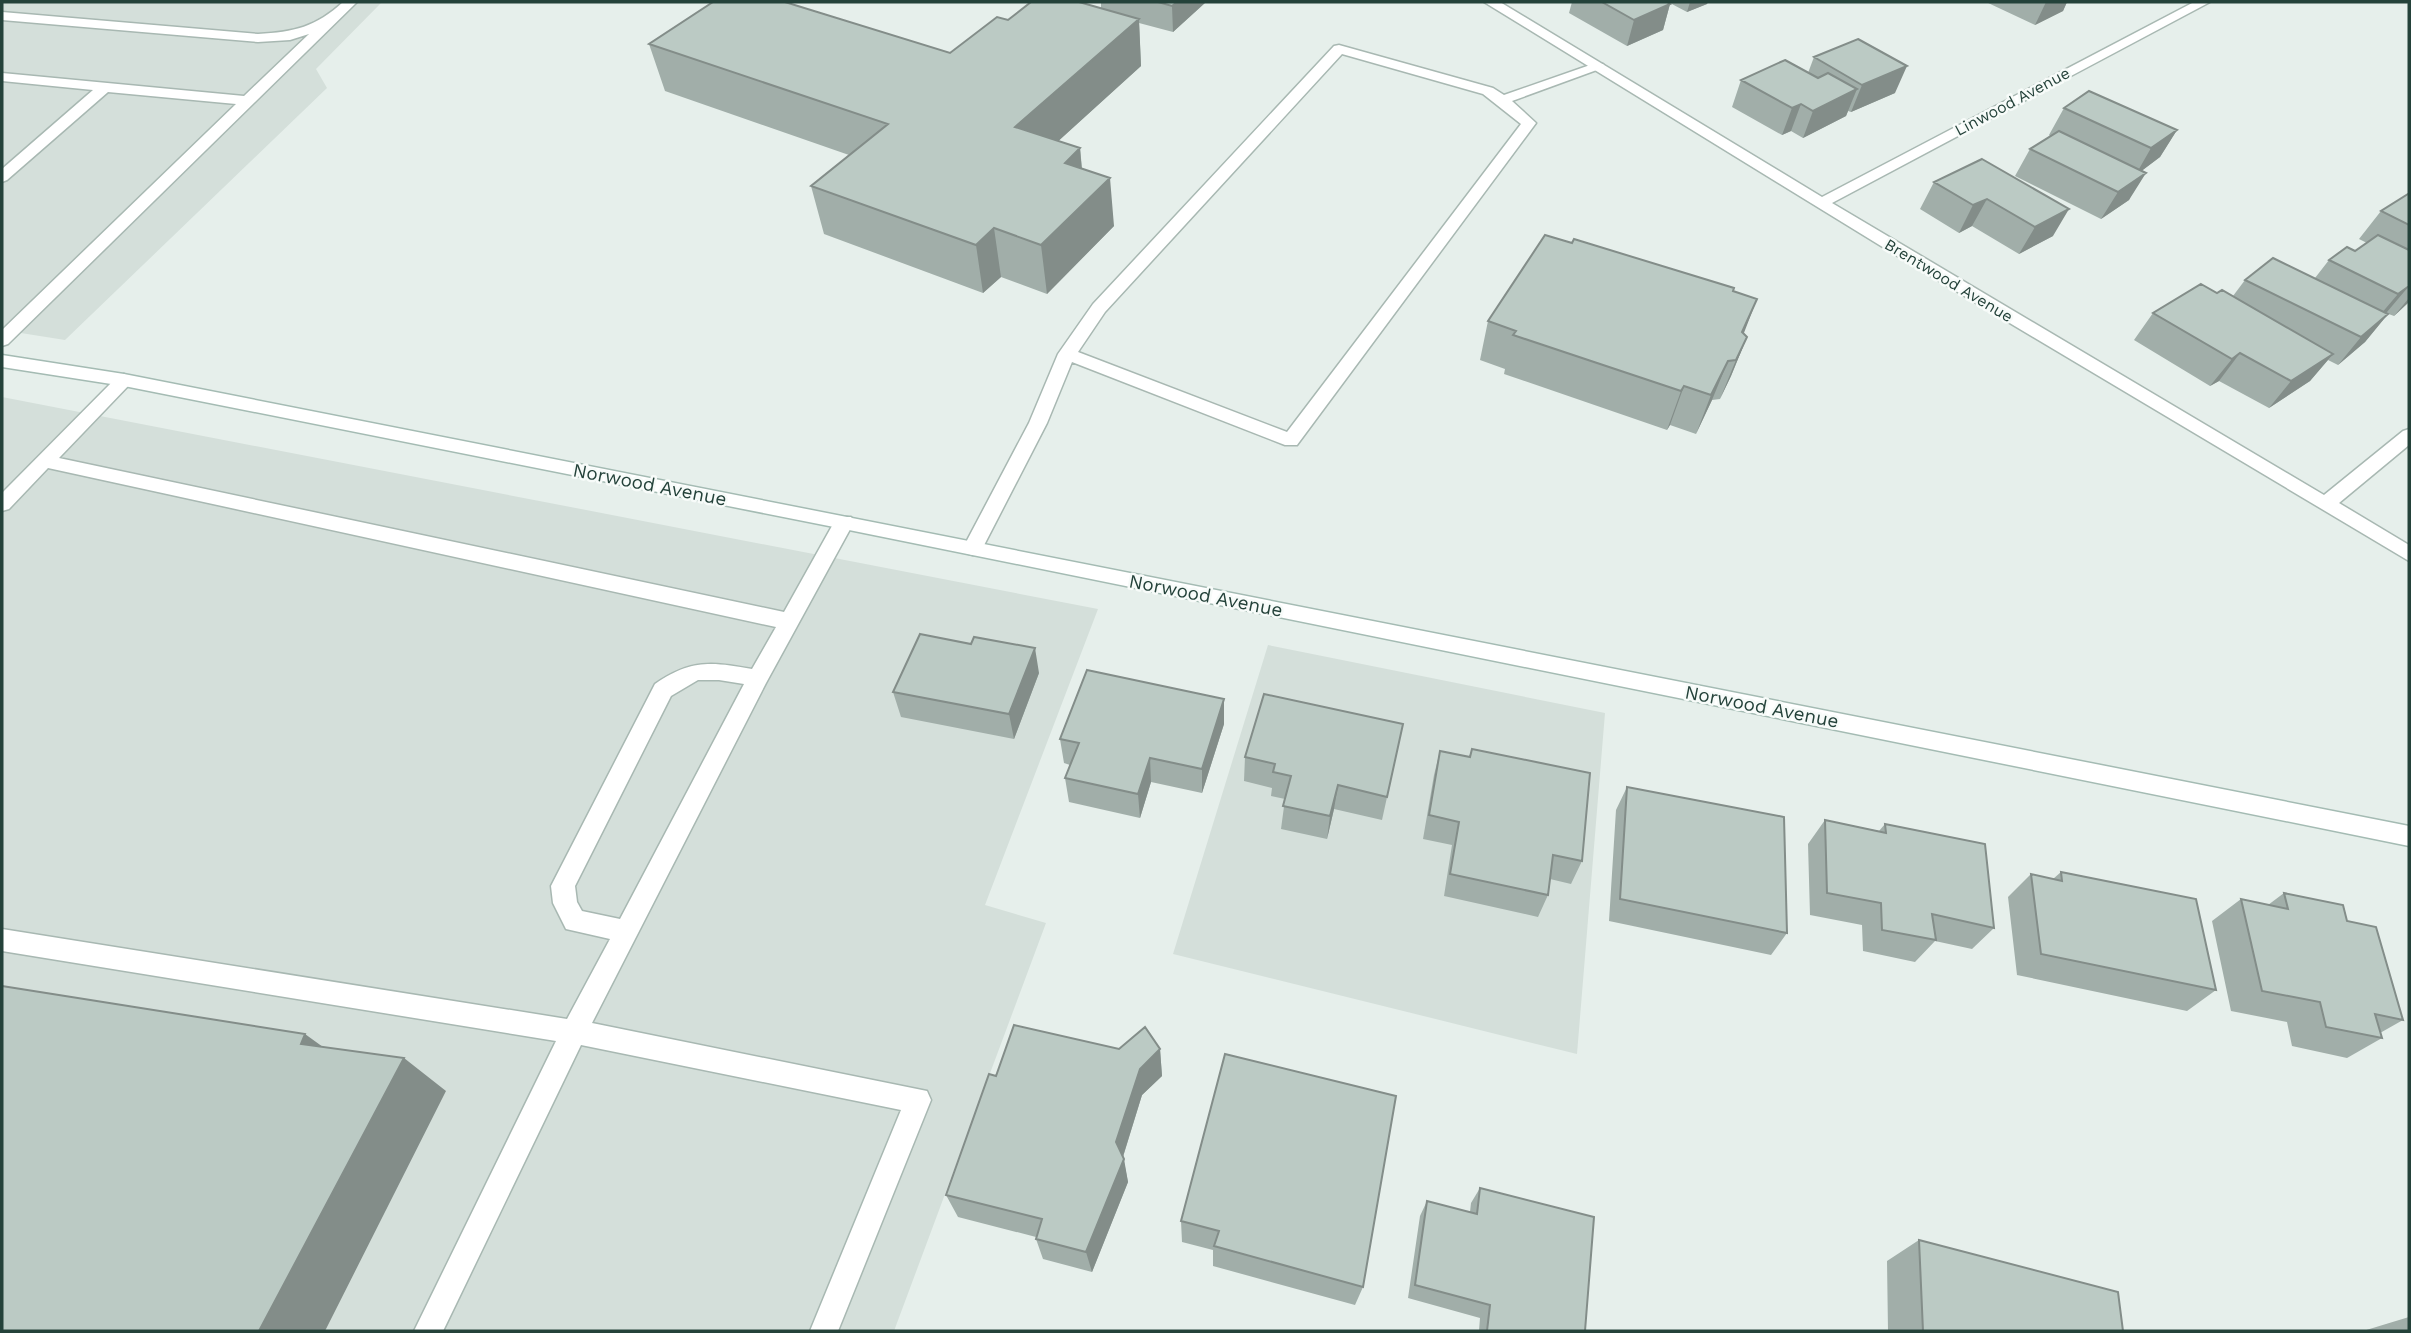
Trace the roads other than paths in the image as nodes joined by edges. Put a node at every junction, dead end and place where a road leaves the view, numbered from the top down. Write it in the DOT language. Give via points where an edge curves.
graph roads {
  1 [pos="350,2"];
  2 [pos="1491,2"];
  3 [pos="2204,2"];
  4 [pos="2,16"];
  5 [pos="329,22"];
  6 [pos="1598,67"];
  7 [pos="2,77"];
  8 [pos="106,86"];
  9 [pos="1502,100"];
  10 [pos="248,101"];
  11 [pos="2,177"];
  12 [pos="1821,203"];
  13 [pos="2,340"];
  14 [pos="1067,354"];
  15 [pos="2,361"];
  16 [pos="124,380"];
  17 [pos="2409,435"];
  18 [pos="44,461"];
  19 [pos="10,486"];
  20 [pos="2,504"];
  21 [pos="2326,504"];
  22 [pos="844,522"];
  23 [pos="973,548"];
  24 [pos="2409,554"];
  25 [pos="791,622"];
  26 [pos="758,678"];
  27 [pos="2409,836"];
  28 [pos="628,931"];
  29 [pos="2,940"];
  30 [pos="574,1032"];
  31 [pos="428,1331"];
  32 [pos="824,1331"];
  1 -- 5 [label="main road"];
  2 -- 6 [label="main road, Brentwood Avenue"];
  3 -- 12 [label="main road, Linwood Avenue"];
  4 -- 5 [label="main road" via="258,38 290,36"];
  5 -- 10 [label="main road"];
  6 -- 9 [label="main road"];
  6 -- 12 [label="main road, Brentwood Avenue"];
  7 -- 8 [label="main road"];
  8 -- 10 [label="main road"];
  8 -- 11 [label="main road"];
  9 -- 14 [label="main road" via="1488,91 1339,49 1099,308"];
  9 -- 14 [label="main road" via="1530,123 1291,440"];
  10 -- 13 [label="main road"];
  12 -- 21 [label="main road, Brentwood Avenue"];
  14 -- 23 [label="main road" via="1038,423"];
  15 -- 16 [label="main road, Norwood Avenue"];
  16 -- 18 [label="main road"];
  16 -- 22 [label="main road, Norwood Avenue"];
  17 -- 21 [label="main road"];
  18 -- 19 [label="main road"];
  18 -- 25 [label="main road"];
  19 -- 20 [label="main road"];
  21 -- 24 [label="main road, Brentwood Avenue"];
  22 -- 23 [label="main road, Norwood Avenue"];
  22 -- 25 [label="main road"];
  23 -- 27 [label="main road, Norwood Avenue"];
  25 -- 26 [label="main road"];
  26 -- 28 [label="main road"];
  26 -- 28 [label="main road" via="700,670 681,675 663,690 563,887 574,921"];
  28 -- 30 [label="main road"];
  29 -- 30 [label="main road"];
  30 -- 31 [label="main road"];
  30 -- 32 [label="main road" via="918,1100"];
}
